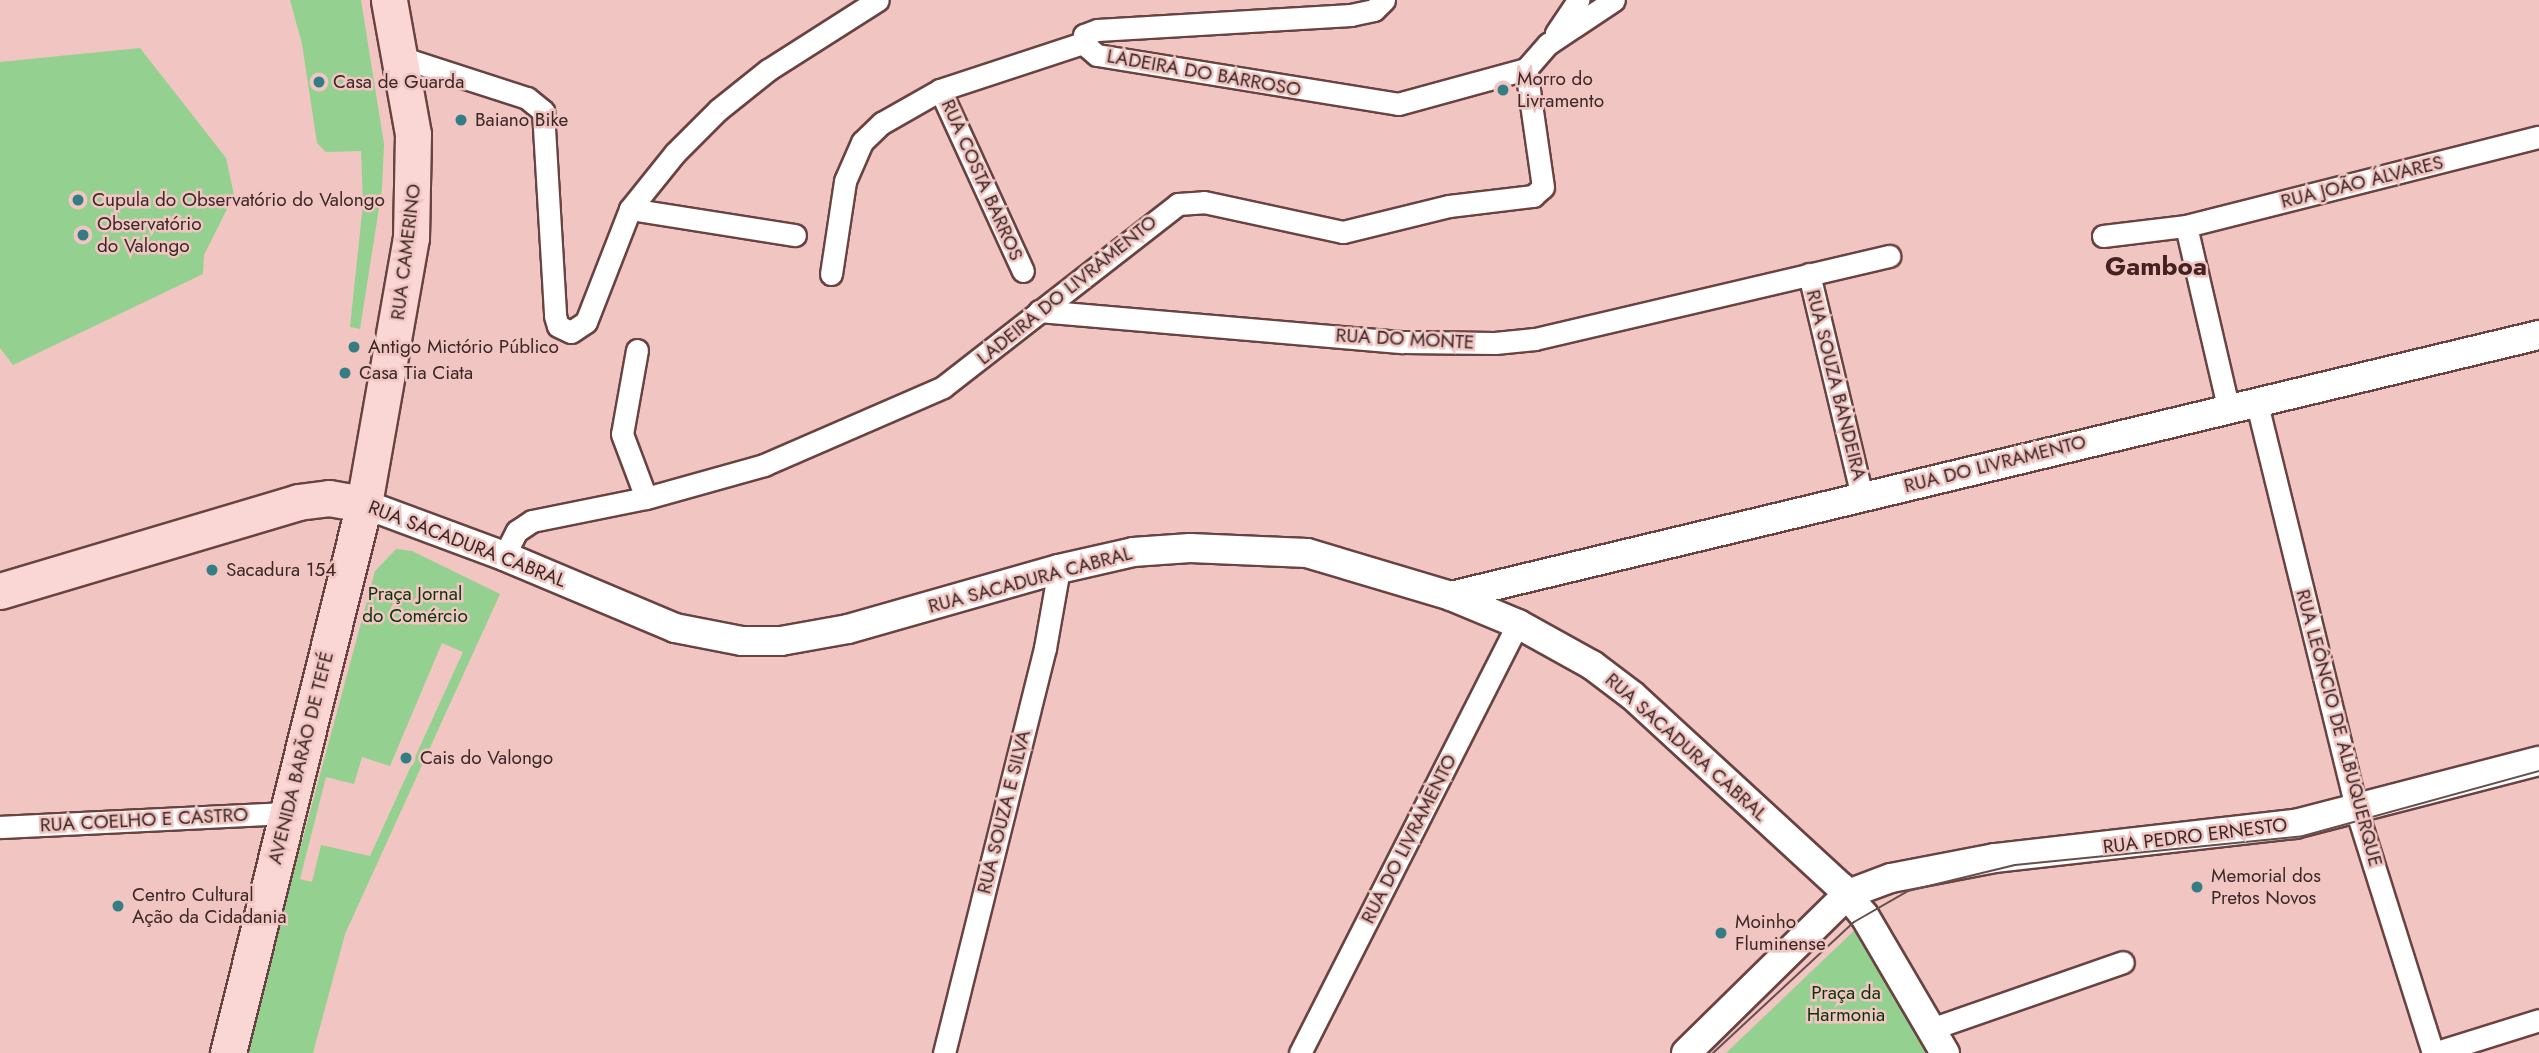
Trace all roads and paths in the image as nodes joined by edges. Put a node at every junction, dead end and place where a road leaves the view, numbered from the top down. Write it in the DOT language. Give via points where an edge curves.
graph roads {
  1 [pos="388,0"];
  2 [pos="878,0"];
  3 [pos="1384,0"];
  4 [pos="1578,0"];
  5 [pos="1614,0"];
  6 [pos="1083,43"];
  7 [pos="1548,44"];
  8 [pos="400,57"];
  9 [pos="1526,69"];
  10 [pos="940,90"];
  11 [pos="2539,137"];
  12 [pos="630,209"];
  13 [pos="2186,226"];
  14 [pos="795,235"];
  15 [pos="2103,236"];
  16 [pos="1889,256"];
  17 [pos="1023,271"];
  18 [pos="831,274"];
  19 [pos="1809,274"];
  20 [pos="1039,311"];
  21 [pos="2539,335"];
  22 [pos="637,351"];
  23 [pos="2256,400"];
  24 [pos="2228,407"];
  25 [pos="1863,496"];
  26 [pos="646,498"];
  27 [pos="364,504"];
  28 [pos="504,556"];
  29 [pos="1059,569"];
  30 [pos="0,591"];
  31 [pos="1451,596"];
  32 [pos="1518,624"];
  33 [pos="2539,761"];
  34 [pos="2357,812"];
  35 [pos="287,813"];
  36 [pos="0,827"];
  37 [pos="1848,894"];
  38 [pos="2123,962"];
  39 [pos="2539,1020"];
  40 [pos="1931,1029"];
  41 [pos="228,1053"];
  42 [pos="944,1053"];
  43 [pos="1300,1053"];
  44 [pos="1686,1053"];
  45 [pos="1945,1053"];
  46 [pos="2433,1053"];
  1 -- 8 [label="main road, RUA CAMERINO"];
  2 -- 12 [label="street" via="768,70 718,110"];
  3 -- 6 [label="street, LADEIRA DO BARROSO" via="1364,14 1097,30 1084,35"];
  4 -- 7 [label="street"];
  5 -- 7 [label="street"];
  6 -- 9 [label="street, LADEIRA DO BARROSO" via="1097,55 1380,103 1418,101"];
  6 -- 10 [label="street"];
  7 -- 9 [label="street"];
  8 -- 12 [label="street" via="527,97 543,111 558,326 571,332 586,322"];
  8 -- 27 [label="main road, RUA CAMERINO" via="414,134 415,199 389,378"];
  9 -- 20 [label="street, LADEIRA DO LIVRAMENTO" via="1543,187 1533,196 1449,206 1343,232 1190,200 1166,210"];
  10 -- 17 [label="street, RUA COSTA BARROS"];
  10 -- 18 [label="street" via="882,124 863,142 845,181"];
  11 -- 13 [label="street, RUA JOÃO ÁLVARES"];
  12 -- 14 [label="street"];
  13 -- 15 [label="street, RUA JOÃO ÁLVARES"];
  13 -- 24 [label="street"];
  16 -- 19 [label="street, RUA DO MONTE"];
  19 -- 20 [label="street, RUA DO MONTE" via="1535,339 1495,343 1403,342"];
  19 -- 25 [label="street, RUA SOUZA BANDEIRA"];
  20 -- 26 [label="street, LADEIRA DO LIVRAMENTO" via="967,371 894,412 764,465"];
  21 -- 23 [label="street, RUA DO LIVRAMENTO"];
  22 -- 26 [label="street" via="622,434"];
  23 -- 24 [label="street, RUA DO LIVRAMENTO"];
  23 -- 34 [label="street, RUA LEÔNCIO DE ALBUQUERQUE"];
  24 -- 25 [label="street, RUA DO LIVRAMENTO"];
  25 -- 31 [label="street, RUA DO LIVRAMENTO"];
  26 -- 28 [label="street, LADEIRA DO LIVRAMENTO" via="532,521 517,531"];
  27 -- 28 [label="street, RUA SACADURA CABRAL"];
  27 -- 30 [label="main road, RUA SACADURA CABRAL" via="342,499 298,502"];
  27 -- 35 [label="main road, AVENIDA BARÃO DE TEFÉ"];
  28 -- 29 [label="street, RUA SACADURA CABRAL" via="675,628 742,641 781,641 848,629"];
  29 -- 31 [label="street, RUA SACADURA CABRAL" via="1133,552 1284,550"];
  29 -- 42 [label="street, RUA SOUZA E SILVA" via="1045,648"];
  31 -- 32 [label="street, RUA SACADURA CABRAL"];
  32 -- 37 [label="street, RUA SACADURA CABRAL" via="1592,665 1633,696"];
  32 -- 43 [label="street, RUA DO LIVRAMENTO"];
  33 -- 34 [label="street, RUA PEDRO ERNESTO"];
  34 -- 37 [label="street, RUA PEDRO ERNESTO" via="2222,835 1995,858 1901,876"];
  34 -- 46 [label="street, RUA LEÔNCIO DE ALBUQUERQUE"];
  35 -- 36 [label="street, RUA COELHO E CASTRO"];
  35 -- 41 [label="main road, AVENIDA BARÃO DE TEFÉ"];
  37 -- 40 [label="street, RUA SACADURA CABRAL"];
  37 -- 44 [label="street"];
  38 -- 40 [label="street"];
  39 -- 46 [label="street"];
  40 -- 45 [label="street, RUA SACADURA CABRAL"];
}
